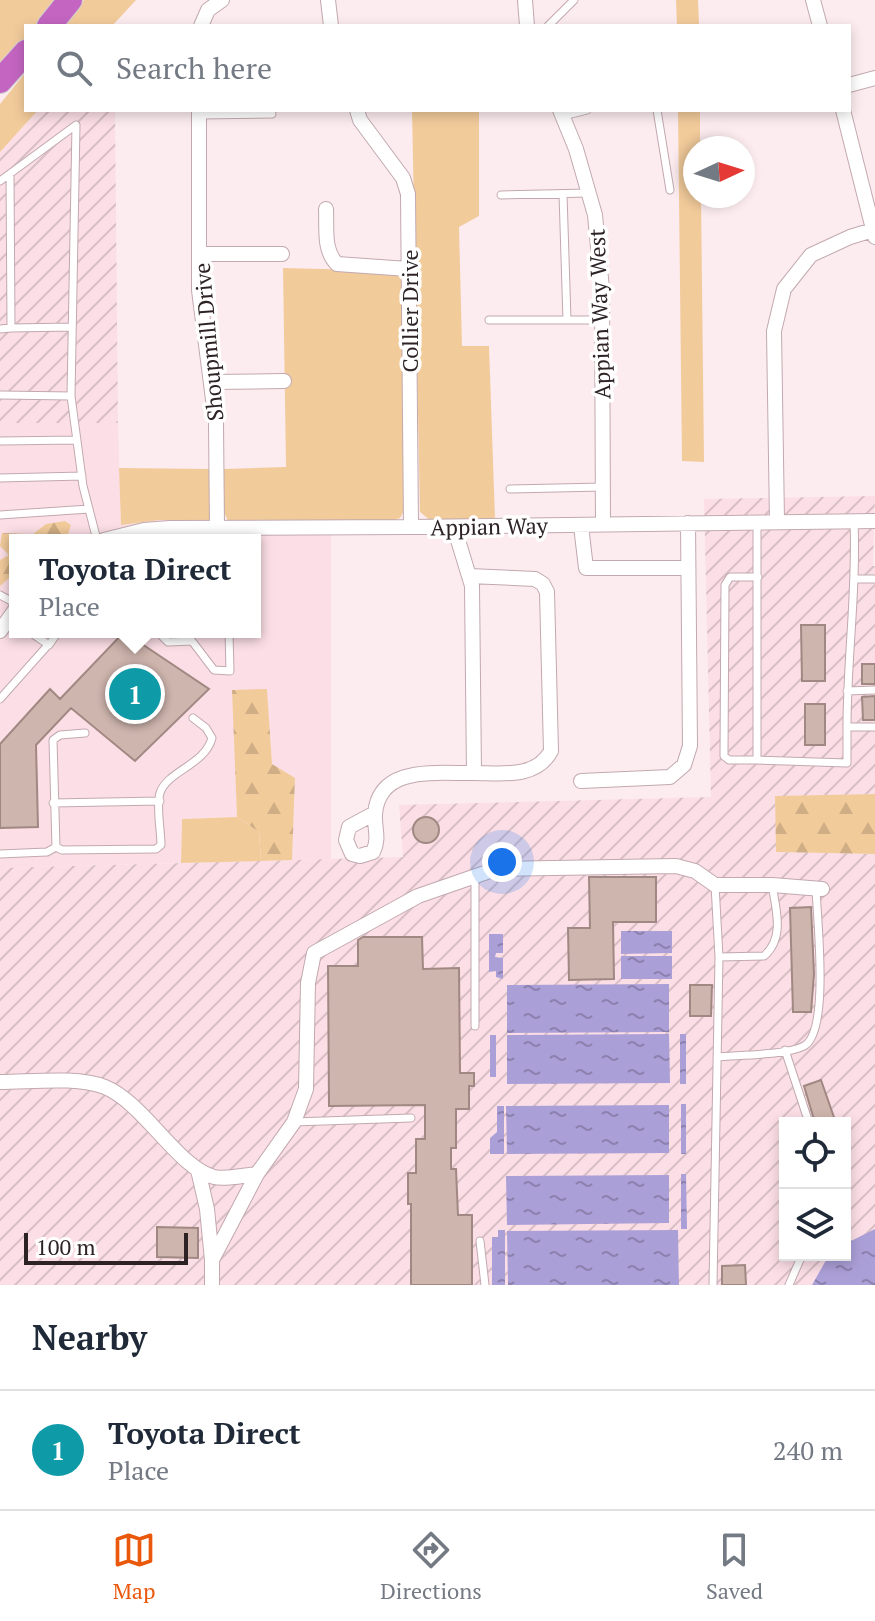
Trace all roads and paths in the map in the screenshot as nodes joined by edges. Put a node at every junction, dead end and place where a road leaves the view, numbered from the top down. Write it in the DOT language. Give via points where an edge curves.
graph roads {
  1 [pos="70,0"];
  2 [pos="222,0"];
  3 [pos="328,0"];
  4 [pos="525,0"];
  5 [pos="574,0"];
  6 [pos="813,0"];
  7 [pos="51,24"];
  8 [pos="202,24"];
  9 [pos="331,24"];
  10 [pos="527,24"];
  11 [pos="550,24"];
  12 [pos="819,24"];
  13 [pos="24,54"];
  14 [pos="875,78"];
  15 [pos="0,81"];
  16 [pos="851,84"];
  17 [pos="358,112"];
  18 [pos="657,112"];
  19 [pos="844,112"];
  20 [pos="199,113"];
  21 [pos="562,113"];
  22 [pos="272,114"];
  23 [pos="10,174"];
  24 [pos="0,181"];
  25 [pos="670,190"];
  26 [pos="589,193"];
  27 [pos="563,194"];
  28 [pos="501,195"];
  29 [pos="326,209"];
  30 [pos="874,234"];
  31 [pos="199,254"];
  32 [pos="282,254"];
  33 [pos="408,269"];
  34 [pos="489,320"];
  35 [pos="567,320"];
  36 [pos="602,320"];
  37 [pos="72,327"];
  38 [pos="11,328"];
  39 [pos="0,329"];
  40 [pos="284,381"];
  41 [pos="212,382"];
  42 [pos="0,395"];
  43 [pos="71,396"];
  44 [pos="77,440"];
  45 [pos="0,441"];
  46 [pos="82,476"];
  47 [pos="0,478"];
  48 [pos="603,487"];
  49 [pos="510,489"];
  50 [pos="89,509"];
  51 [pos="0,515"];
  52 [pos="757,521"];
  53 [pos="777,521"];
  54 [pos="854,521"];
  55 [pos="875,521"];
  56 [pos="688,523"];
  57 [pos="603,525"];
  58 [pos="581,526"];
  59 [pos="411,527"];
  60 [pos="454,527"];
  61 [pos="224,531"];
  62 [pos="95,534"];
  63 [pos="128,534"];
  64 [pos="687,568"];
  65 [pos="469,576"];
  66 [pos="758,577"];
  67 [pos="856,579"];
  68 [pos="875,579"];
  69 [pos="38,638"];
  70 [pos="53,638"];
  71 [pos="164,638"];
  72 [pos="229,638"];
  73 [pos="48,645"];
  74 [pos="875,690"];
  75 [pos="847,691"];
  76 [pos="0,699"];
  77 [pos="193,718"];
  78 [pos="847,727"];
  79 [pos="875,727"];
  80 [pos="85,733"];
  81 [pos="757,760"];
  82 [pos="474,773"];
  83 [pos="581,781"];
  84 [pos="160,801"];
  85 [pos="53,803"];
  86 [pos="375,813"];
  87 [pos="56,847"];
  88 [pos="0,854"];
  89 [pos="475,876"];
  90 [pos="715,885"];
  91 [pos="772,885"];
  92 [pos="819,889"];
  93 [pos="719,957"];
  94 [pos="475,1026"];
  95 [pos="785,1050"];
  96 [pos="717,1057"];
  97 [pos="0,1082"];
  98 [pos="807,1117"];
  99 [pos="411,1118"];
  100 [pos="294,1122"];
  101 [pos="198,1170"];
  102 [pos="257,1174"];
  103 [pos="480,1241"];
  104 [pos="212,1260"];
  105 [pos="799,1261"];
  106 [pos="212,1285"];
  107 [pos="485,1285"];
  108 [pos="713,1285"];
  109 [pos="789,1285"];
  1 -- 7 [label="highway"];
  2 -- 8 [label="street" via="208,10"];
  3 -- 9 [label="street"];
  4 -- 10 [label="street"];
  5 -- 11 [label="lane"];
  6 -- 12 [label="street"];
  13 -- 15 [label="highway"];
  14 -- 16 [label="street"];
  17 -- 33 [label="street, Collier Drive" via="403,178 408,194"];
  18 -- 25 [label="lane"];
  19 -- 30 [label="street"];
  20 -- 22 [label="lane"];
  20 -- 31 [label="street, Shoupmill Drive"];
  21 -- 26 [label="street, Appian Way West"];
  23 -- 24 [label="lane"];
  23 -- 37 [label="lane" via="76,125"];
  23 -- 38 [label="lane"];
  26 -- 27 [label="lane"];
  26 -- 36 [label="street, Appian Way West"];
  27 -- 28 [label="lane"];
  27 -- 35 [label="lane"];
  29 -- 33 [label="street" via="327,247 337,264"];
  30 -- 53 [label="street" via="850,237 811,255 784,289 774,331"];
  31 -- 32 [label="street"];
  31 -- 41 [label="street, Shoupmill Drive"];
  33 -- 59 [label="street, Collier Drive"];
  34 -- 35 [label="lane"];
  35 -- 36 [label="lane"];
  36 -- 48 [label="street, Appian Way West"];
  37 -- 38 [label="lane"];
  37 -- 43 [label="lane"];
  38 -- 39 [label="lane"];
  40 -- 41 [label="street"];
  41 -- 61 [label="street, Shoupmill Drive"];
  42 -- 43 [label="lane"];
  43 -- 44 [label="lane"];
  44 -- 45 [label="lane"];
  44 -- 46 [label="lane"];
  46 -- 47 [label="lane"];
  46 -- 50 [label="lane"];
  48 -- 49 [label="lane"];
  48 -- 57 [label="street, Appian Way West"];
  50 -- 51 [label="lane"];
  50 -- 62 [label="lane"];
  52 -- 53 [label="street, Appian Way"];
  52 -- 56 [label="street, Appian Way"];
  52 -- 66 [label="lane"];
  53 -- 54 [label="street, Appian Way"];
  54 -- 55 [label="street, Appian Way"];
  54 -- 67 [label="lane"];
  56 -- 57 [label="street, Appian Way"];
  56 -- 64 [label="street"];
  57 -- 58 [label="street, Appian Way"];
  58 -- 60 [label="street, Appian Way"];
  58 -- 64 [label="street" via="586,568"];
  59 -- 60 [label="street, Appian Way"];
  59 -- 61 [label="street, Appian Way"];
  60 -- 65 [label="street"];
  61 -- 63 [label="street, Appian Way"];
  64 -- 83 [label="street" via="690,746 684,765 670,777"];
  65 -- 82 [label="street"];
  65 -- 82 [label="street" via="535,579 547,592 551,751 538,768"];
  66 -- 81 [label="lane"];
  66 -- 81 [label="lane" via="730,577 725,585 724,756"];
  67 -- 68 [label="lane"];
  67 -- 75 [label="lane"];
  69 -- 73 [label="lane"];
  70 -- 73 [label="lane"];
  71 -- 72 [label="lane" via="192,641 214,670 230,671"];
  73 -- 76 [label="lane"];
  74 -- 75 [label="lane"];
  75 -- 78 [label="lane"];
  77 -- 84 [label="lane" via="212,738 209,750 165,785"];
  78 -- 79 [label="lane"];
  78 -- 81 [label="lane" via="847,763"];
  80 -- 85 [label="lane" via="53,740"];
  82 -- 86 [label="street" via="401,777 385,788"];
  84 -- 85 [label="lane"];
  84 -- 87 [label="lane" via="161,845 156,849"];
  85 -- 87 [label="lane"];
  87 -- 88 [label="lane"];
  89 -- 90 [label="street" via="496,869 676,866"];
  89 -- 94 [label="lane"];
  89 -- 100 [label="street" via="418,896 314,953 308,983 306,1089"];
  90 -- 91 [label="street"];
  90 -- 93 [label="lane"];
  91 -- 92 [label="street"];
  91 -- 93 [label="lane" via="777,913 772,948 764,956"];
  92 -- 95 [label="lane" via="820,1009 815,1035 804,1046"];
  93 -- 96 [label="lane"];
  95 -- 96 [label="lane"];
  95 -- 98 [label="lane"];
  96 -- 108 [label="lane"];
  97 -- 101 [label="street" via="102,1086 122,1095"];
  99 -- 100 [label="lane"];
  100 -- 102 [label="street"];
  101 -- 102 [label="street" via="216,1177"];
  101 -- 104 [label="street"];
  102 -- 104 [label="street"];
  103 -- 107 [label="lane"];
  104 -- 106 [label="street"];
  105 -- 109 [label="lane"];
}
